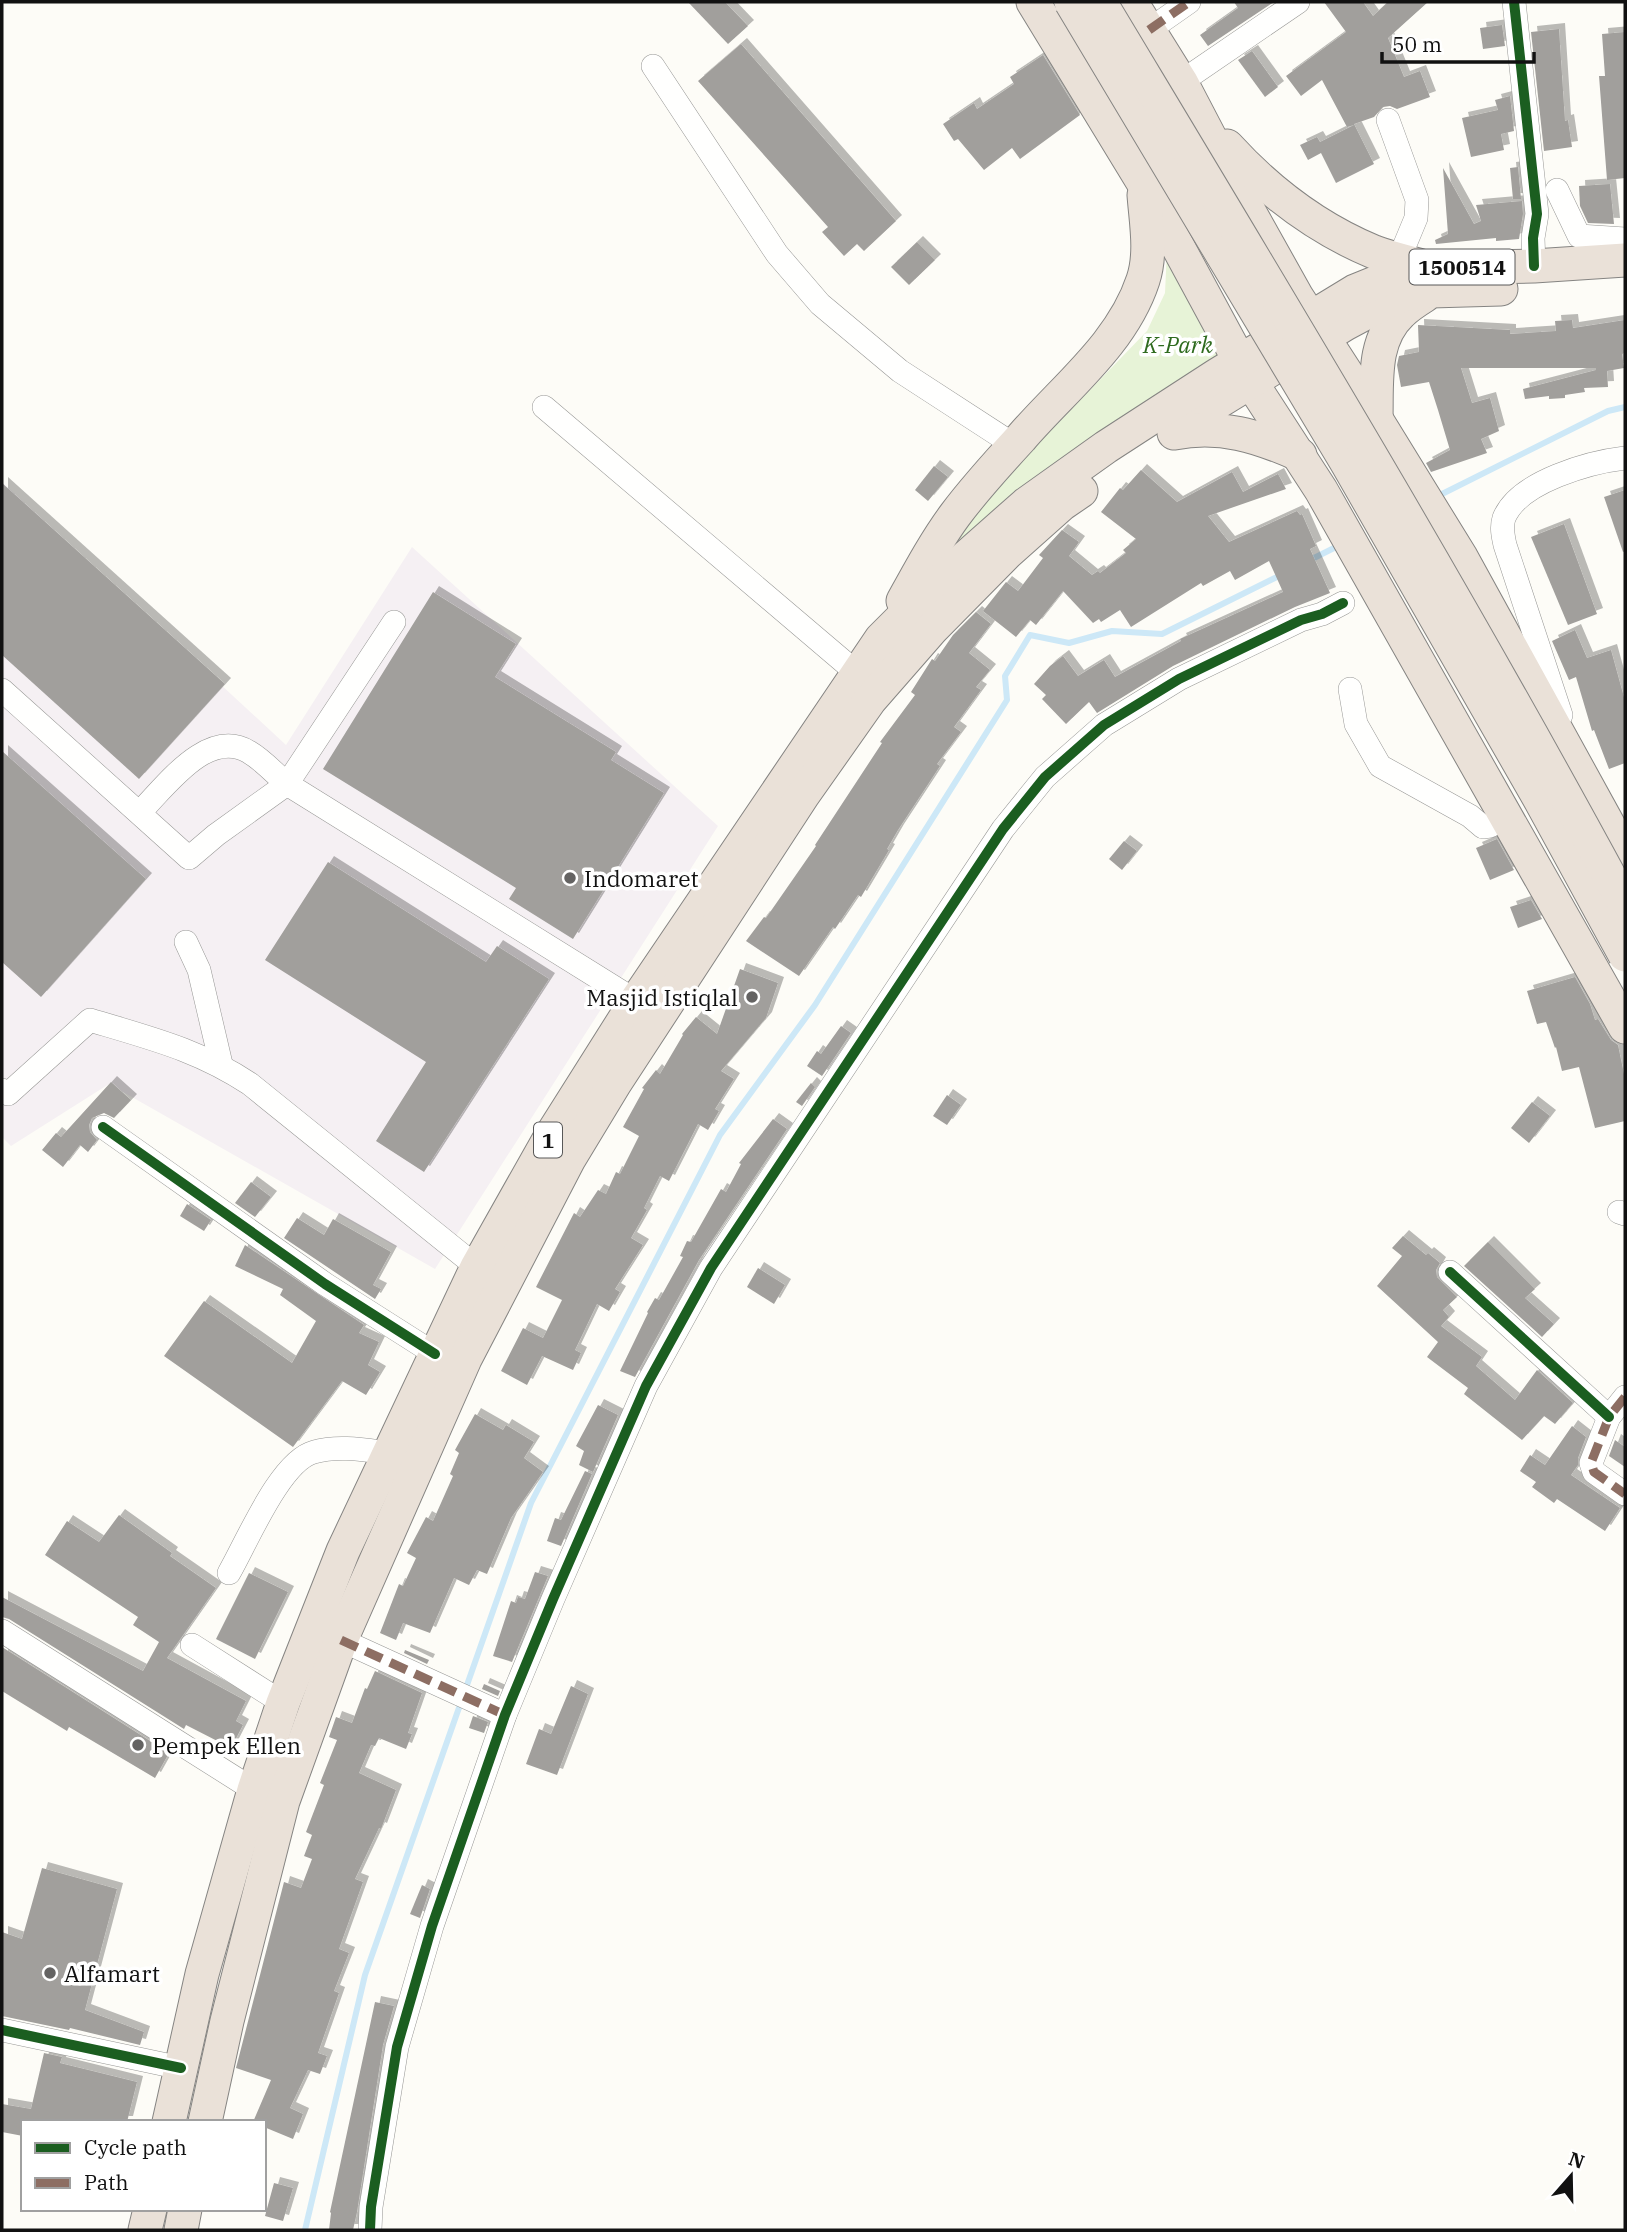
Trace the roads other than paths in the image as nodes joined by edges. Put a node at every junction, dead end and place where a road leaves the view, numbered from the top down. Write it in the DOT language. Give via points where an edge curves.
graph roads {
  1 [pos="1033,2"];
  2 [pos="1071,2"];
  3 [pos="1100,2"];
  4 [pos="1131,2"];
  5 [pos="1189,2"];
  6 [pos="1298,2"];
  7 [pos="1514,2"];
  8 [pos="1149,30"];
  9 [pos="653,66"];
  10 [pos="1181,82"];
  11 [pos="1199,116"];
  12 [pos="1388,120"];
  13 [pos="1144,184"];
  14 [pos="1558,190"];
  15 [pos="1625,239"];
  16 [pos="1625,260"];
  17 [pos="1534,266"];
  18 [pos="1420,273"];
  19 [pos="1625,282"];
  20 [pos="1326,327"];
  21 [pos="1245,371"];
  22 [pos="544,407"];
  23 [pos="1383,431"];
  24 [pos="1162,436"];
  25 [pos="1014,445"];
  26 [pos="1300,455"];
  27 [pos="1625,458"];
  28 [pos="1343,603"];
  29 [pos="394,622"];
  30 [pos="881,639"];
  31 [pos="857,673"];
  32 [pos="1350,689"];
  33 [pos="2,690"];
  34 [pos="1579,771"];
  35 [pos="287,784"];
  36 [pos="139,812"];
  37 [pos="1506,817"];
  38 [pos="1625,855"];
  39 [pos="1625,905"];
  40 [pos="186,942"];
  41 [pos="1625,955"];
  42 [pos="636,1001"];
  43 [pos="1625,1027"];
  44 [pos="220,1064"];
  45 [pos="2,1090"];
  46 [pos="103,1127"];
  47 [pos="477,1267"];
  48 [pos="1450,1272"];
  49 [pos="436,1354"];
  50 [pos="1618,1413"];
  51 [pos="389,1454"];
  52 [pos="1625,1494"];
  53 [pos="385,1499"];
  54 [pos="229,1573"];
  55 [pos="2,1631"];
  56 [pos="341,1640"];
  57 [pos="192,1645"];
  58 [pos="283,1703"];
  59 [pos="505,1715"];
  60 [pos="280,1763"];
  61 [pos="254,1790"];
  62 [pos="2,2030"];
  63 [pos="181,2068"];
  64 [pos="169,2120"];
  65 [pos="205,2120"];
  66 [pos="149,2211"];
  67 [pos="186,2211"];
  68 [pos="145,2230"];
  69 [pos="181,2230"];
  70 [pos="370,2230"];
  1 -- 13 [label="highway"];
  2 -- 41 [label="highway, bridge" via="1347,463"];
  3 -- 39 [label="highway, bridge" via="1366,446"];
  4 -- 8 [label="highway"];
  5 -- 8 [label="street"];
  6 -- 10 [label="street"];
  7 -- 17 [label="street" via="1537,214"];
  8 -- 10 [label="highway"];
  9 -- 25 [label="street" via="777,254 820,304 900,371"];
  10 -- 11 [label="highway"];
  11 -- 18 [label="highway" via="1290,206 1349,241"];
  11 -- 20 [label="highway" via="1241,197"];
  12 -- 18 [label="street" via="1416,200 1413,228"];
  13 -- 21 [label="highway"];
  13 -- 25 [label="highway" via="1147,257 1135,300 1096,357"];
  14 -- 15 [label="street" via="1579,236"];
  16 -- 17 [label="highway, 1500514"];
  17 -- 18 [label="highway, 1500514"];
  18 -- 19 [label="highway, 1500514"];
  18 -- 20 [label="highway, 1500514" via="1409,293"];
  18 -- 23 [label="highway" via="1381,346"];
  20 -- 21 [label="highway, 1"];
  20 -- 23 [label="highway"];
  21 -- 24 [label="highway, 1"];
  21 -- 26 [label="highway"];
  21 -- 30 [label="highway, 1" via="1106,447 1026,505"];
  22 -- 31 [label="street"];
  23 -- 34 [label="highway" via="1461,557"];
  24 -- 26 [label="highway" via="1193,430 1240,432"];
  24 -- 53 [label="highway, 1" via="1062,504 1007,553 870,700 615,1083"];
  25 -- 30 [label="highway" via="955,515"];
  26 -- 37 [label="highway"];
  27 -- 34 [label="street" via="1571,469 1530,491 1512,505 1502,530"];
  28 -- 59 [label="street" via="1179,679 1104,725 1045,777 1003,829 711,1268 646,1386"];
  29 -- 35 [label="street"];
  30 -- 31 [label="highway, 1"];
  31 -- 42 [label="highway, 1"];
  32 -- 37 [label="street" via="1356,724 1380,765 1483,827"];
  33 -- 36 [label="street"];
  34 -- 38 [label="highway"];
  35 -- 36 [label="street" via="250,752 231,744 215,746 187,765"];
  35 -- 36 [label="street" via="189,858"];
  35 -- 42 [label="street"];
  37 -- 43 [label="highway"];
  40 -- 44 [label="street" via="199,970"];
  42 -- 47 [label="highway, 1" via="552,1134"];
  44 -- 45 [label="street" via="190,1050 90,1020 8,1094"];
  44 -- 47 [label="street"];
  46 -- 49 [label="street" via="325,1284"];
  47 -- 49 [label="highway, 1"];
  48 -- 50 [label="street"];
  49 -- 51 [label="highway, 1"];
  50 -- 52 [label="street" via="1591,1463 1594,1472"];
  51 -- 53 [label="highway, 1"];
  51 -- 54 [label="street" via="329,1449 299,1459 280,1480"];
  53 -- 56 [label="highway, 1"];
  53 -- 58 [label="highway, 1" via="343,1551"];
  55 -- 61 [label="street"];
  56 -- 59 [label="street"];
  56 -- 60 [label="highway, 1"];
  57 -- 58 [label="street"];
  58 -- 60 [label="highway, 1"];
  59 -- 70 [label="street" via="432,1926 397,2047"];
  60 -- 61 [label="highway, 1"];
  60 -- 65 [label="highway, 1" via="283,1801"];
  61 -- 63 [label="highway, 1" via="202,1974"];
  62 -- 63 [label="street"];
  63 -- 64 [label="highway, 1"];
  66 -- 68 [label="highway"];
  67 -- 69 [label="highway"];
}
